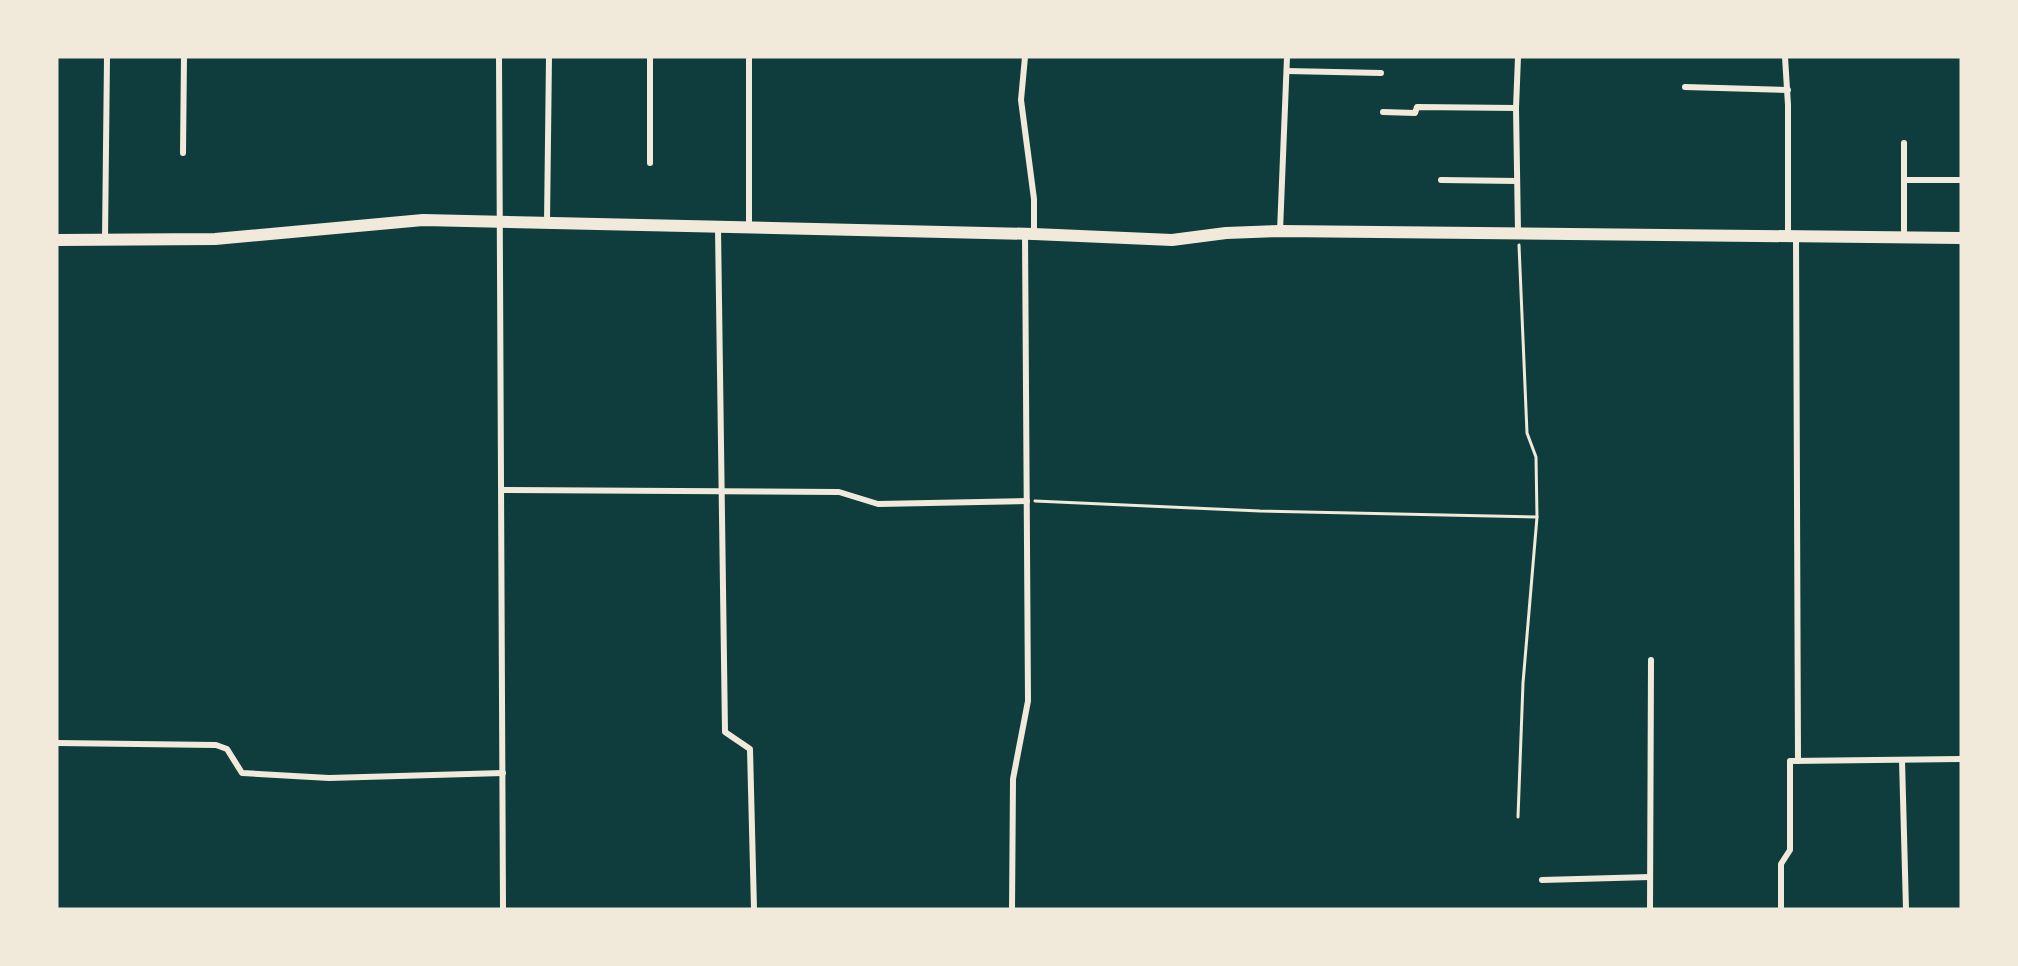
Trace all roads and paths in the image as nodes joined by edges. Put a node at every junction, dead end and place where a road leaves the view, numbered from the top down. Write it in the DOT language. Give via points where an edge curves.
graph roads {
  1 [pos="108,57"];
  2 [pos="184,57"];
  3 [pos="499,57"];
  4 [pos="549,57"];
  5 [pos="650,57"];
  6 [pos="749,57"];
  7 [pos="1024,57"];
  8 [pos="1287,57"];
  9 [pos="1518,57"];
  10 [pos="1785,57"];
  11 [pos="1287,71"];
  12 [pos="1381,73"];
  13 [pos="1685,87"];
  14 [pos="1788,90"];
  15 [pos="1516,108"];
  16 [pos="1383,112"];
  17 [pos="1904,143"];
  18 [pos="183,153"];
  19 [pos="650,163"];
  20 [pos="1441,180"];
  21 [pos="1904,180"];
  22 [pos="1961,180"];
  23 [pos="1517,181"];
  24 [pos="498,221"];
  25 [pos="547,222"];
  26 [pos="718,228"];
  27 [pos="749,229"];
  28 [pos="1280,231"];
  29 [pos="1518,232"];
  30 [pos="1030,234"];
  31 [pos="1792,237"];
  32 [pos="1904,238"];
  33 [pos="1961,238"];
  34 [pos="57,240"];
  35 [pos="105,240"];
  36 [pos="502,490"];
  37 [pos="722,493"];
  38 [pos="1027,501"];
  39 [pos="1537,517"];
  40 [pos="1651,660"];
  41 [pos="57,743"];
  42 [pos="1961,759"];
  43 [pos="1902,760"];
  44 [pos="1798,761"];
  45 [pos="503,773"];
  46 [pos="1518,817"];
  47 [pos="1650,877"];
  48 [pos="1542,880"];
  49 [pos="502,909"];
  50 [pos="754,909"];
  51 [pos="1012,909"];
  52 [pos="1650,909"];
  53 [pos="1781,909"];
  54 [pos="1906,909"];
  1 -- 35 [label="street"];
  2 -- 18 [label="street"];
  3 -- 24 [label="street"];
  4 -- 25 [label="street"];
  5 -- 19 [label="street"];
  6 -- 27 [label="street"];
  7 -- 30 [label="street" via="1021,100 1034,199"];
  8 -- 11 [label="street"];
  9 -- 15 [label="street"];
  10 -- 14 [label="street"];
  11 -- 12 [label="street"];
  11 -- 28 [label="street"];
  13 -- 14 [label="street"];
  14 -- 31 [label="street"];
  15 -- 16 [label="street" via="1417,106 1414,113"];
  15 -- 23 [label="street"];
  17 -- 21 [label="street"];
  20 -- 23 [label="street"];
  21 -- 22 [label="street"];
  21 -- 32 [label="street"];
  23 -- 29 [label="street"];
  24 -- 25 [label="main road"];
  24 -- 35 [label="main road" via="386,222 215,239"];
  24 -- 36 [label="street"];
  25 -- 26 [label="main road"];
  26 -- 27 [label="main road"];
  26 -- 37 [label="street"];
  27 -- 30 [label="main road"];
  28 -- 29 [label="main road"];
  28 -- 30 [label="main road" via="1172,240"];
  29 -- 31 [label="main road"];
  29 -- 39 [label="path" via="1527,433 1536,457"];
  30 -- 38 [label="street"];
  31 -- 32 [label="main road"];
  31 -- 44 [label="street"];
  32 -- 33 [label="main road"];
  34 -- 35 [label="main road"];
  36 -- 37 [label="street"];
  36 -- 45 [label="street"];
  37 -- 38 [label="street" via="839,492 878,504"];
  37 -- 50 [label="street" via="725,732 750,749"];
  38 -- 39 [label="path"];
  38 -- 51 [label="street" via="1028,701 1013,779"];
  39 -- 46 [label="path" via="1523,683"];
  40 -- 47 [label="street"];
  41 -- 45 [label="street" via="216,745 227,750 243,773 329,778"];
  42 -- 43 [label="street"];
  43 -- 44 [label="street"];
  43 -- 54 [label="street"];
  44 -- 53 [label="street" via="1790,761 1790,850 1781,864"];
  45 -- 49 [label="street"];
  47 -- 48 [label="street"];
  47 -- 52 [label="street"];
}
